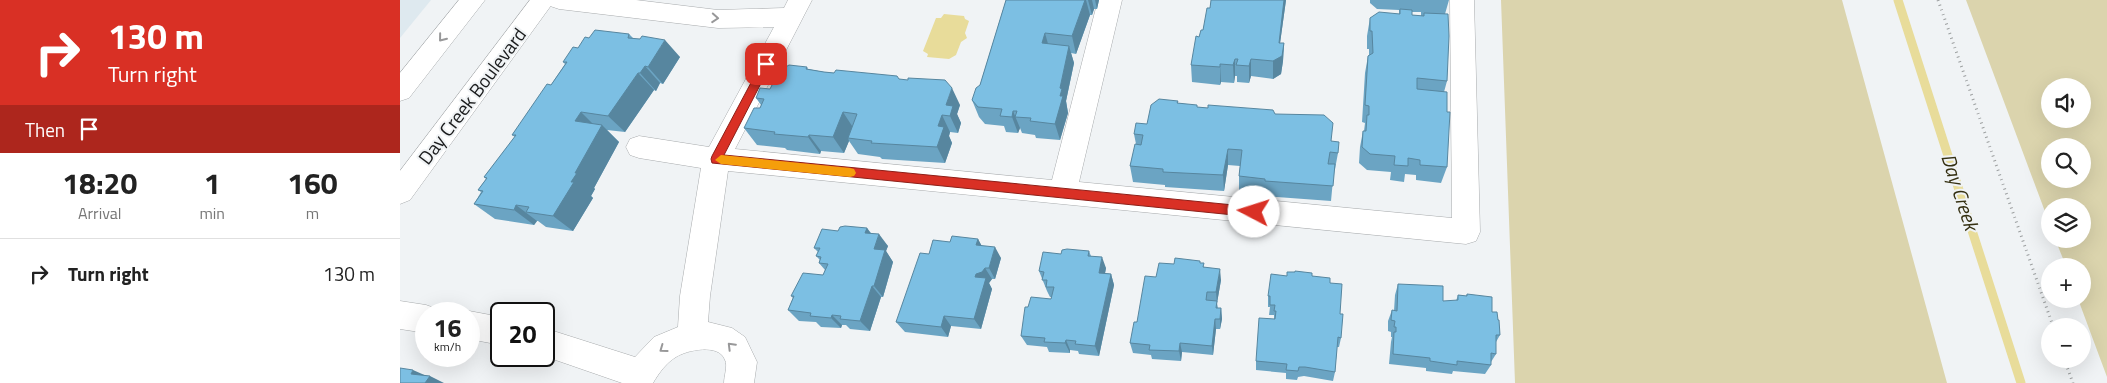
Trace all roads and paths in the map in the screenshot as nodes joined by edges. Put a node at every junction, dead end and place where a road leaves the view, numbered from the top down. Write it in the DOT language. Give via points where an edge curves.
graph roads {
  1 [pos="472,0"];
  2 [pos="543,0"];
  3 [pos="559,0"];
  4 [pos="745,0"];
  5 [pos="1110,0"];
  6 [pos="1462,0"];
  7 [pos="1938,0"];
  8 [pos="670,6"];
  9 [pos="796,9"];
  10 [pos="400,91"];
  11 [pos="639,147"];
  12 [pos="716,159"];
  13 [pos="400,192"];
  14 [pos="1062,194"];
  15 [pos="400,315"];
  16 [pos="415,317"];
  17 [pos="2050,318"];
  18 [pos="692,335"];
  19 [pos="555,346"];
  20 [pos="2067,368"];
  21 [pos="638,378"];
  22 [pos="740,383"];
  23 [pos="2073,383"];
  1 -- 10 [label="main road, one-way"];
  2 -- 13 [label="main road, Day Creek Boulevard"];
  3 -- 8 [label="main road"];
  4 -- 9 [label="main road"];
  5 -- 14 [label="main road"];
  6 -- 14 [label="main road" via="1466,232"];
  7 -- 17 [label="path"];
  8 -- 9 [label="main road, one-way" via="718,19"];
  9 -- 12 [label="main road"];
  11 -- 12 [label="main road"];
  12 -- 14 [label="main road"];
  12 -- 18 [label="main road"];
  15 -- 16 [label="main road"];
  18 -- 21 [label="main road, one-way" via="662,348 649,360"];
  22 -- 18 [label="main road, one-way" via="741,360 735,348 724,339"];
  19 -- 21 [label="main road"];
  20 -- 23 [label="path"];
}
